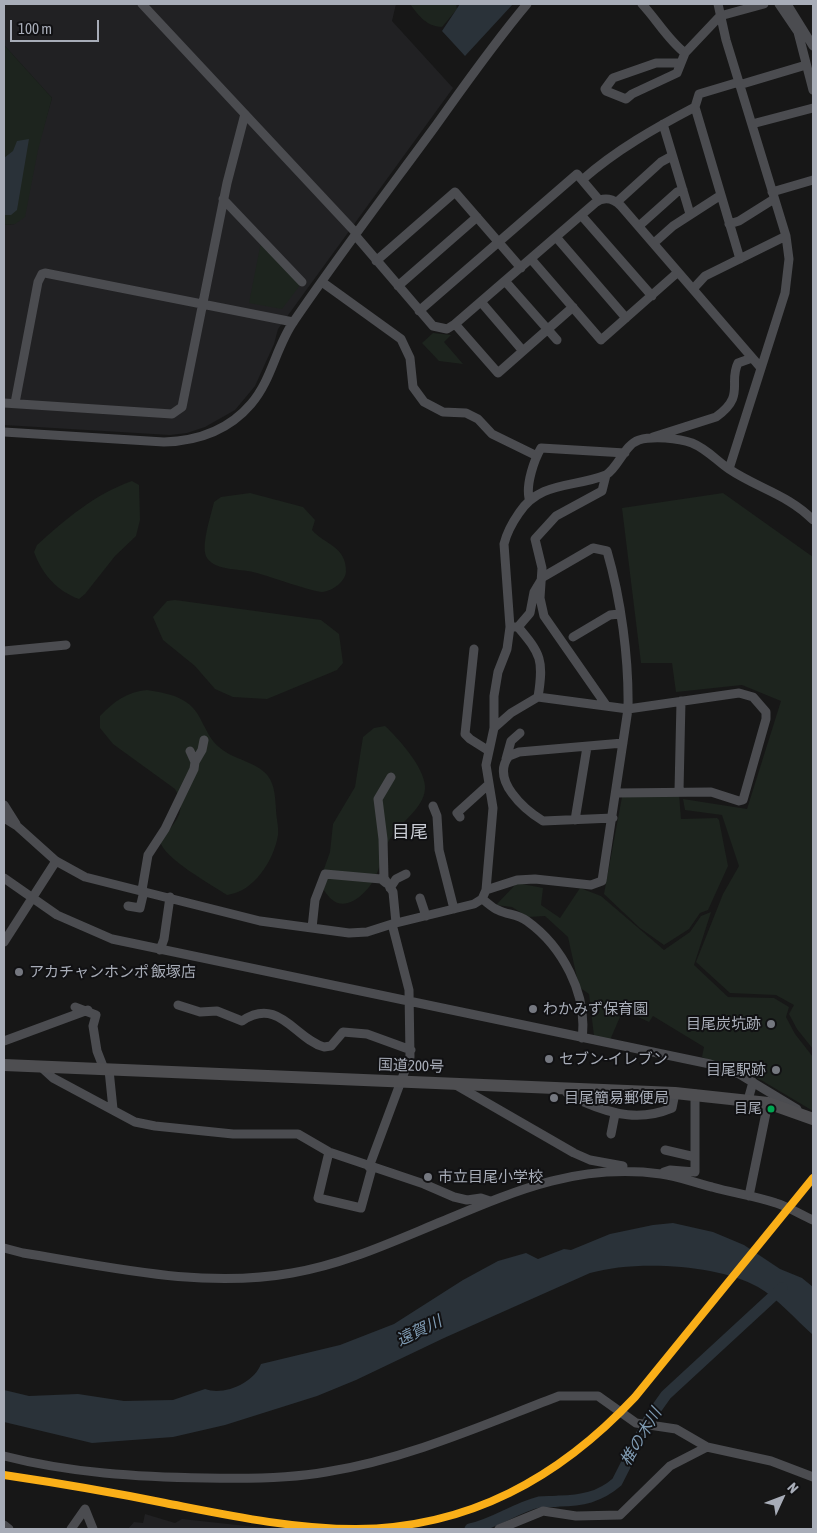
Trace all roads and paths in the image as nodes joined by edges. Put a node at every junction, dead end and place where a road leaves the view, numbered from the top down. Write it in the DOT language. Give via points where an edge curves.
graph roads {
  1 [pos="142,4"];
  2 [pos="527,4"];
  3 [pos="642,4"];
  4 [pos="718,4"];
  5 [pos="764,4"];
  6 [pos="779,4"];
  7 [pos="787,4"];
  8 [pos="720,16"];
  9 [pos="813,46"];
  10 [pos="685,54"];
  11 [pos="681,64"];
  12 [pos="806,65"];
  13 [pos="739,84"];
  14 [pos="813,90"];
  15 [pos="695,107"];
  16 [pos="813,108"];
  17 [pos="245,114"];
  18 [pos="663,124"];
  19 [pos="752,124"];
  20 [pos="672,156"];
  21 [pos="582,180"];
  22 [pos="813,180"];
  23 [pos="683,190"];
  24 [pos="720,195"];
  25 [pos="773,195"];
  26 [pos="223,199"];
  27 [pos="599,200"];
  28 [pos="617,202"];
  29 [pos="690,214"];
  30 [pos="581,215"];
  31 [pos="477,217"];
  32 [pos="729,224"];
  33 [pos="639,226"];
  34 [pos="356,234"];
  35 [pos="786,236"];
  36 [pos="556,237"];
  37 [pos="499,242"];
  38 [pos="654,243"];
  39 [pos="531,259"];
  40 [pos="740,259"];
  41 [pos="376,261"];
  42 [pos="521,268"];
  43 [pos="678,272"];
  44 [pos="506,281"];
  45 [pos="302,282"];
  46 [pos="322,282"];
  47 [pos="398,286"];
  48 [pos="693,289"];
  49 [pos="652,296"];
  50 [pos="481,302"];
  51 [pos="204,303"];
  52 [pos="573,307"];
  53 [pos="419,311"];
  54 [pos="626,318"];
  55 [pos="293,322"];
  56 [pos="456,324"];
  57 [pos="548,330"];
  58 [pos="557,340"];
  59 [pos="523,352"];
  60 [pos="752,358"];
  61 [pos="761,368"];
  62 [pos="4,403"];
  63 [pos="15,403"];
  64 [pos="4,432"];
  65 [pos="648,438"];
  66 [pos="625,453"];
  67 [pos="537,456"];
  68 [pos="729,469"];
  69 [pos="606,476"];
  70 [pos="529,498"];
  71 [pos="813,520"];
  72 [pos="543,576"];
  73 [pos="619,614"];
  74 [pos="514,627"];
  75 [pos="573,637"];
  76 [pos="66,644"];
  77 [pos="474,649"];
  78 [pos="4,651"];
  79 [pos="538,697"];
  80 [pos="681,701"];
  81 [pos="606,705"];
  82 [pos="628,709"];
  83 [pos="494,728"];
  84 [pos="520,733"];
  85 [pos="204,740"];
  86 [pos="623,743"];
  87 [pos="587,747"];
  88 [pos="489,751"];
  89 [pos="190,752"];
  90 [pos="506,759"];
  91 [pos="195,762"];
  92 [pos="391,777"];
  93 [pos="489,784"];
  94 [pos="679,791"];
  95 [pos="617,793"];
  96 [pos="4,805"];
  97 [pos="433,806"];
  98 [pos="460,817"];
  99 [pos="4,818"];
  100 [pos="613,818"];
  101 [pos="575,820"];
  102 [pos="18,826"];
  103 [pos="378,856"];
  104 [pos="56,861"];
  105 [pos="406,874"];
  106 [pos="4,878"];
  107 [pos="386,884"];
  108 [pos="486,890"];
  109 [pos="143,891"];
  110 [pos="170,897"];
  111 [pos="30,898"];
  112 [pos="420,898"];
  113 [pos="482,899"];
  114 [pos="128,906"];
  115 [pos="454,909"];
  116 [pos="426,916"];
  117 [pos="394,923"];
  118 [pos="312,928"];
  119 [pos="4,942"];
  120 [pos="160,950"];
  121 [pos="410,1002"];
  122 [pos="178,1005"];
  123 [pos="76,1007"];
  124 [pos="88,1010"];
  125 [pos="582,1038"];
  126 [pos="4,1041"];
  127 [pos="411,1050"];
  128 [pos="4,1065"];
  129 [pos="40,1067"];
  130 [pos="107,1070"];
  131 [pos="402,1082"];
  132 [pos="753,1082"];
  133 [pos="454,1084"];
  134 [pos="565,1089"];
  135 [pos="675,1092"];
  136 [pos="695,1094"];
  137 [pos="748,1100"];
  138 [pos="768,1103"];
  139 [pos="113,1109"];
  140 [pos="615,1114"];
  141 [pos="812,1119"];
  142 [pos="611,1134"];
  143 [pos="329,1152"];
  144 [pos="667,1152"];
  145 [pos="695,1157"];
  146 [pos="370,1167"];
  147 [pos="645,1172"];
  148 [pos="662,1174"];
  149 [pos="749,1196"];
  150 [pos="490,1201"];
  151 [pos="813,1220"];
  152 [pos="4,1248"];
  153 [pos="707,1447"];
  154 [pos="4,1456"];
  155 [pos="813,1477"];
  156 [pos="4,1526"];
  157 [pos="9,1529"];
  158 [pos="71,1529"];
  159 [pos="93,1529"];
  160 [pos="500,1529"];
  1 -- 17 [label="street"];
  2 -- 34 [label="street"];
  3 -- 10 [label="street" via="672,43"];
  4 -- 8 [label="street"];
  5 -- 8 [label="street"];
  6 -- 12 [label="street" via="798,32"];
  7 -- 9 [label="street"];
  8 -- 10 [label="street"];
  8 -- 13 [label="street"];
  10 -- 11 [label="street"];
  11 -- 11 [label="street" via="677,73 626,99 605,89 613,78 656,63"];
  12 -- 13 [label="street"];
  12 -- 14 [label="street"];
  13 -- 15 [label="street" via="699,94"];
  13 -- 19 [label="street"];
  15 -- 18 [label="street"];
  15 -- 24 [label="street"];
  16 -- 19 [label="street"];
  17 -- 26 [label="street"];
  17 -- 34 [label="street"];
  18 -- 20 [label="street"];
  18 -- 21 [label="street" via="605,160"];
  19 -- 25 [label="street"];
  20 -- 23 [label="street"];
  20 -- 28 [label="street"];
  21 -- 27 [label="street"];
  21 -- 37 [label="street" via="576,174"];
  22 -- 25 [label="street"];
  23 -- 29 [label="street"];
  23 -- 33 [label="street"];
  24 -- 29 [label="street"];
  24 -- 32 [label="street"];
  25 -- 32 [label="street" via="739,221"];
  25 -- 35 [label="street"];
  26 -- 45 [label="street"];
  26 -- 51 [label="street"];
  27 -- 28 [label="street"];
  27 -- 30 [label="street"];
  28 -- 33 [label="street"];
  29 -- 38 [label="street"];
  30 -- 36 [label="street"];
  30 -- 49 [label="street"];
  31 -- 37 [label="street"];
  31 -- 41 [label="street" via="455,192"];
  31 -- 47 [label="street"];
  32 -- 40 [label="street"];
  33 -- 38 [label="street"];
  34 -- 41 [label="street"];
  34 -- 46 [label="street"];
  35 -- 40 [label="street"];
  35 -- 61 [label="street" via="789,259 785,293"];
  36 -- 39 [label="street"];
  36 -- 54 [label="street"];
  37 -- 42 [label="street"];
  37 -- 53 [label="street"];
  38 -- 43 [label="street"];
  39 -- 42 [label="street"];
  39 -- 52 [label="street"];
  40 -- 48 [label="street" via="705,276"];
  41 -- 47 [label="street"];
  42 -- 44 [label="street"];
  43 -- 48 [label="street"];
  43 -- 49 [label="street"];
  44 -- 50 [label="street"];
  44 -- 57 [label="street"];
  46 -- 55 [label="street"];
  46 -- 67 [label="street" via="401,339 410,358 413,387 424,402 443,412 466,413 478,419 492,434"];
  47 -- 53 [label="street"];
  48 -- 60 [label="street"];
  49 -- 54 [label="street"];
  50 -- 56 [label="street"];
  50 -- 59 [label="street"];
  51 -- 55 [label="street"];
  51 -- 63 [label="street" via="184,403 175,413"];
  51 -- 63 [label="street" via="42,274"];
  52 -- 54 [label="street" via="601,340"];
  52 -- 57 [label="street"];
  53 -- 56 [label="street" via="437,328 447,329"];
  55 -- 64 [label="street" via="251,404 229,424 213,433 185,441 164,442"];
  56 -- 59 [label="street" via="498,373"];
  57 -- 58 [label="street"];
  57 -- 59 [label="street"];
  60 -- 61 [label="street"];
  60 -- 65 [label="street" via="738,363 736,391 722,413"];
  61 -- 68 [label="street"];
  62 -- 63 [label="street"];
  65 -- 66 [label="street" via="636,442"];
  65 -- 68 [label="street" via="691,443"];
  66 -- 67 [label="street" via="542,448"];
  66 -- 69 [label="street"];
  67 -- 70 [label="street"];
  68 -- 71 [label="street" via="792,502"];
  69 -- 70 [label="street"];
  69 -- 72 [label="street" via="602,491 556,516 539,532 535,545"];
  70 -- 74 [label="street" via="507,533 504,544"];
  72 -- 73 [label="street" via="593,548 606,551"];
  72 -- 74 [label="street" via="534,592 530,613"];
  72 -- 81 [label="street" via="540,598 544,616"];
  73 -- 75 [label="street" via="610,615"];
  73 -- 82 [label="street"];
  74 -- 79 [label="street" via="537,649 540,657"];
  74 -- 83 [label="street" via="498,672"];
  76 -- 78 [label="street"];
  77 -- 88 [label="street" via="465,734"];
  79 -- 81 [label="street"];
  79 -- 83 [label="street"];
  80 -- 82 [label="street"];
  80 -- 94 [label="street"];
  80 -- 94 [label="street" via="739,693 761,704 766,719 743,800 712,792"];
  81 -- 82 [label="street"];
  82 -- 86 [label="street"];
  83 -- 88 [label="street"];
  84 -- 90 [label="street" via="511,741"];
  85 -- 91 [label="street"];
  86 -- 87 [label="street"];
  86 -- 95 [label="street"];
  87 -- 90 [label="street" via="519,752"];
  87 -- 101 [label="street"];
  88 -- 93 [label="street" via="486,765"];
  89 -- 91 [label="street"];
  90 -- 101 [label="street" via="504,771 508,788 539,819 543,822"];
  91 -- 109 [label="street" via="165,829 148,855"];
  92 -- 107 [label="street" via="378,799"];
  93 -- 98 [label="street" via="457,813"];
  93 -- 108 [label="street" via="493,808"];
  94 -- 95 [label="street"];
  95 -- 100 [label="street"];
  96 -- 102 [label="street"];
  97 -- 115 [label="street" via="437,816 439,850"];
  99 -- 102 [label="street"];
  100 -- 101 [label="street"];
  100 -- 108 [label="street" via="600,884 535,879 517,880"];
  102 -- 104 [label="street"];
  103 -- 107 [label="street"];
  104 -- 109 [label="street" via="97,882"];
  104 -- 111 [label="street"];
  105 -- 107 [label="street"];
  106 -- 111 [label="street"];
  107 -- 117 [label="street" via="396,901"];
  107 -- 118 [label="street" via="326,874 314,900"];
  108 -- 113 [label="street"];
  109 -- 110 [label="street"];
  109 -- 114 [label="street" via="140,908"];
  110 -- 118 [label="street" via="260,921"];
  110 -- 120 [label="street"];
  111 -- 119 [label="street"];
  111 -- 120 [label="street" via="96,933"];
  112 -- 116 [label="street"];
  113 -- 115 [label="street"];
  113 -- 125 [label="street" via="498,910 516,914 528,922 556,950 570,971 585,1020"];
  115 -- 116 [label="street"];
  116 -- 117 [label="street"];
  117 -- 118 [label="street" via="366,932"];
  117 -- 121 [label="street"];
  120 -- 121 [label="street"];
  121 -- 125 [label="street"];
  121 -- 127 [label="street"];
  122 -- 127 [label="street" via="200,1012 217,1011 242,1021 254,1014 271,1015 289,1022 324,1047 331,1046 343,1032 367,1034"];
  123 -- 124 [label="street"];
  124 -- 126 [label="street"];
  124 -- 130 [label="street" via="96,1015 93,1026 97,1051"];
  125 -- 132 [label="street" via="710,1064"];
  127 -- 131 [label="street"];
  128 -- 129 [label="highway, 国道200号"];
  129 -- 130 [label="highway, 国道200号"];
  129 -- 139 [label="street" via="53,1078"];
  130 -- 131 [label="highway, 国道200号"];
  130 -- 139 [label="street"];
  131 -- 133 [label="highway, 国道200号"];
  131 -- 146 [label="street"];
  132 -- 137 [label="street"];
  132 -- 141 [label="street"];
  133 -- 134 [label="highway, 国道200号"];
  133 -- 147 [label="street" via="574,1153 590,1160"];
  134 -- 135 [label="highway, 国道200号"];
  134 -- 140 [label="street" via="568,1095 580,1101"];
  135 -- 136 [label="highway, 国道200号"];
  135 -- 140 [label="street" via="672,1108 665,1111 631,1116"];
  136 -- 137 [label="highway, 国道200号"];
  136 -- 145 [label="street"];
  137 -- 138 [label="highway, 国道200号"];
  138 -- 141 [label="highway, 国道200号"];
  138 -- 149 [label="street"];
  139 -- 143 [label="street" via="135,1122 155,1126 233,1134 298,1134"];
  140 -- 142 [label="street"];
  143 -- 146 [label="street"];
  143 -- 146 [label="street" via="318,1198 361,1208"];
  144 -- 145 [label="street"];
  145 -- 148 [label="street" via="695,1172 670,1170"];
  146 -- 150 [label="street" via="462,1199"];
  147 -- 148 [label="street"];
  147 -- 150 [label="street" via="610,1170 571,1175"];
  148 -- 149 [label="street"];
  149 -- 151 [label="street" via="776,1203"];
  150 -- 152 [label="street" via="346,1260 268,1277 214,1278 169,1274"];
  153 -- 154 [label="street" via="676,1429 633,1422 598,1396 574,1395 559,1396 390,1458 284,1478 144,1477 56,1468"];
  153 -- 155 [label="street" via="771,1461"];
  153 -- 160 [label="street" via="670,1466 620,1515 576,1516 543,1511"];
  156 -- 157 [label="street"];
  158 -- 159 [label="street" via="85,1509"];
}
